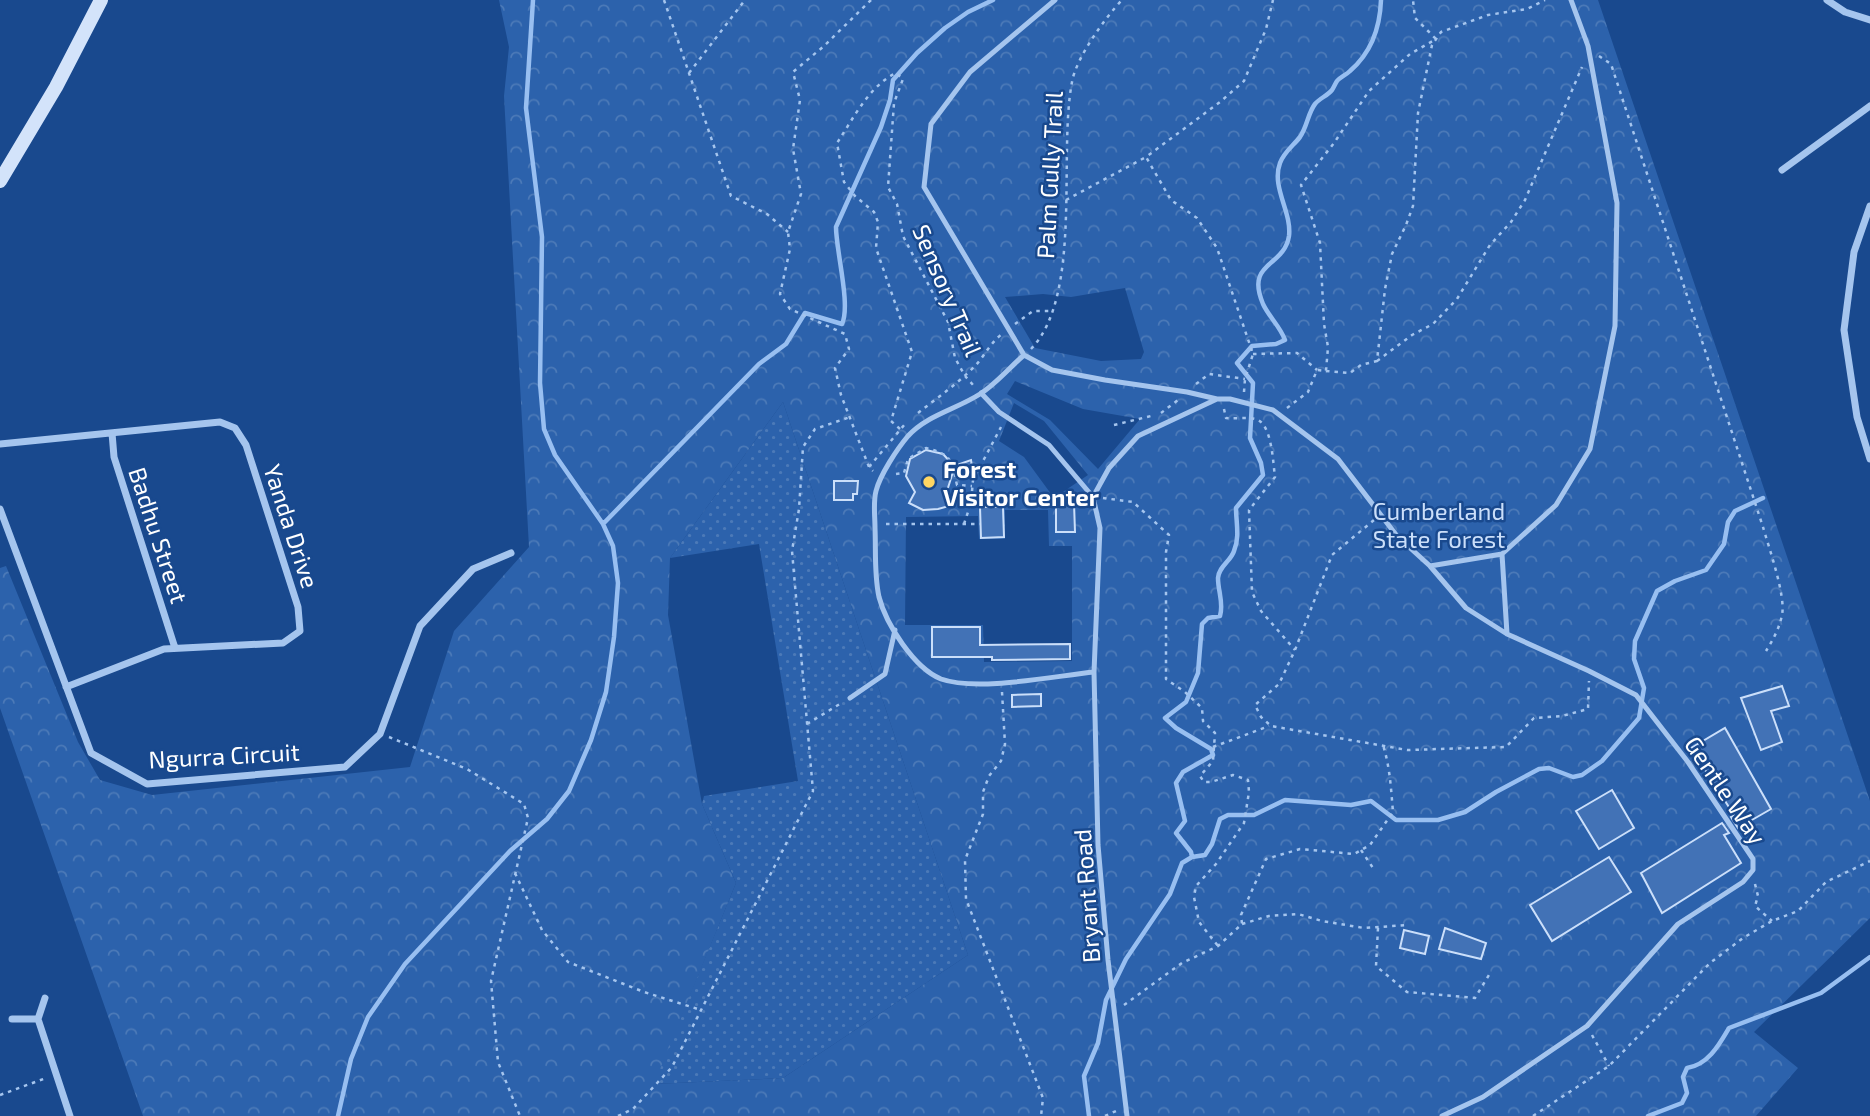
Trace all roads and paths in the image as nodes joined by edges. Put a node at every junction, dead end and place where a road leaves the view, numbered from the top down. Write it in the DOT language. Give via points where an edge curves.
graph roads {
  1 [pos="101,0"];
  2 [pos="664,0"];
  3 [pos="745,0"];
  4 [pos="871,0"];
  5 [pos="1055,0"];
  6 [pos="1122,0"];
  7 [pos="1273,0"];
  8 [pos="1413,0"];
  9 [pos="1545,0"];
  10 [pos="1572,0"];
  11 [pos="1827,0"];
  12 [pos="1870,20"];
  13 [pos="1436,39"];
  14 [pos="689,73"];
  15 [pos="1870,106"];
  16 [pos="1146,157"];
  17 [pos="1782,170"];
  18 [pos="0,181"];
  19 [pos="1066,200"];
  20 [pos="1870,206"];
  21 [pos="788,232"];
  22 [pos="1053,311"];
  23 [pos="1008,329"];
  24 [pos="1253,354"];
  25 [pos="1024,355"];
  26 [pos="1317,370"];
  27 [pos="1326,371"];
  28 [pos="965,376"];
  29 [pos="1245,379"];
  30 [pos="1245,385"];
  31 [pos="1187,392"];
  32 [pos="981,393"];
  33 [pos="1217,399"];
  34 [pos="1230,399"];
  35 [pos="918,413"];
  36 [pos="1279,415"];
  37 [pos="850,417"];
  38 [pos="1006,417"];
  39 [pos="908,421"];
  40 [pos="1114,425"];
  41 [pos="899,428"];
  42 [pos="111,433"];
  43 [pos="908,436"];
  44 [pos="0,444"];
  45 [pos="1870,459"];
  46 [pos="869,467"];
  47 [pos="881,477"];
  48 [pos="972,486"];
  49 [pos="1093,497"];
  50 [pos="971,503"];
  51 [pos="985,507"];
  52 [pos="0,509"];
  53 [pos="1381,513"];
  54 [pos="875,524"];
  55 [pos="964,524"];
  56 [pos="981,524"];
  57 [pos="511,553"];
  58 [pos="1502,554"];
  59 [pos="1430,566"];
  60 [pos="895,630"];
  61 [pos="1507,634"];
  62 [pos="175,648"];
  63 [pos="1295,650"];
  64 [pos="1589,671"];
  65 [pos="1094,673"];
  66 [pos="1001,682"];
  67 [pos="66,687"];
  68 [pos="850,698"];
  69 [pos="807,724"];
  70 [pos="1271,726"];
  71 [pos="380,734"];
  72 [pos="1383,745"];
  73 [pos="1213,747"];
  74 [pos="1361,850"];
  75 [pos="1870,861"];
  76 [pos="1373,868"];
  77 [pos="1753,870"];
  78 [pos="515,873"];
  79 [pos="1772,922"];
  80 [pos="1242,923"];
  81 [pos="1407,925"];
  82 [pos="1378,928"];
  83 [pos="1218,947"];
  84 [pos="1489,975"];
  85 [pos="45,998"];
  86 [pos="1114,1009"];
  87 [pos="701,1010"];
  88 [pos="12,1019"];
  89 [pos="38,1019"];
  90 [pos="1587,1026"];
  91 [pos="1609,1066"];
  92 [pos="56,1075"];
  93 [pos="0,1095"];
  94 [pos="70,1116"];
  95 [pos="520,1116"];
  96 [pos="618,1116"];
  97 [pos="1041,1116"];
  98 [pos="1127,1116"];
  99 [pos="1443,1116"];
  100 [pos="1533,1116"];
  1 -- 18 [label="street" via="57,87"];
  2 -- 14 [label="path"];
  3 -- 14 [label="path"];
  4 -- 21 [label="path" via="793,72 800,100 793,149 802,194"];
  5 -- 23 [label="lane" via="970,72 931,124 924,187"];
  6 -- 19 [label="path, Palm Gully Trail" via="1085,52 1072,80"];
  7 -- 16 [label="path" via="1244,81"];
  8 -- 13 [label="path" via="1415,18"];
  9 -- 13 [label="path" via="1527,9 1465,23 1441,32"];
  10 -- 58 [label="lane" via="1588,46 1617,203 1615,326 1590,449 1556,505"];
  11 -- 12 [label="street"];
  13 -- 27 [label="path" via="1418,113 1413,206 1392,254 1377,361 1350,373"];
  13 -- 27 [label="path" via="1410,54 1369,91 1301,185 1320,243"];
  14 -- 21 [label="path" via="731,196"];
  15 -- 17 [label="street"];
  16 -- 19 [label="path"];
  16 -- 24 [label="path" via="1171,200 1197,219 1217,248"];
  19 -- 22 [label="path, Palm Gully Trail" via="1066,236"];
  20 -- 45 [label="street" via="1854,252 1844,330 1857,417"];
  21 -- 37 [label="path" via="790,248 780,294 790,309 845,334 849,349 835,368"];
  22 -- 23 [label="path" via="1033,311"];
  22 -- 25 [label="path, Palm Gully Trail" via="1034,347"];
  23 -- 25 [label="lane"];
  23 -- 28 [label="path" via="993,340"];
  24 -- 26 [label="path" via="1297,352"];
  24 -- 29 [label="path"];
  25 -- 31 [label="lane" via="1052,370"];
  25 -- 32 [label="lane"];
  26 -- 27 [label="path"];
  26 -- 36 [label="path" via="1308,392"];
  28 -- 32 [label="path, Sensory Trail"];
  28 -- 35 [label="path"];
  28 -- 41 [label="path, Sensory Trail" via="955,358 948,322 903,236 897,204 888,187 894,103 903,79 896,73 868,97 837,143 844,182 878,222 876,248 912,352 891,421"];
  29 -- 30 [label="path"];
  29 -- 31 [label="path" via="1209,374"];
  31 -- 33 [label="lane"];
  31 -- 40 [label="path" via="1160,414"];
  32 -- 38 [label="lane"];
  32 -- 43 [label="lane"];
  33 -- 34 [label="lane"];
  33 -- 49 [label="lane" via="1138,436 1109,468"];
  34 -- 36 [label="lane, Gentle Way"];
  34 -- 63 [label="path" via="1224,409 1226,418 1256,419 1265,425 1275,477 1249,510 1252,592"];
  36 -- 53 [label="lane, Gentle Way" via="1338,459"];
  37 -- 46 [label="path"];
  37 -- 69 [label="path" via="815,429 803,447 792,551"];
  38 -- 48 [label="path"];
  38 -- 49 [label="lane" via="1049,445"];
  39 -- 41 [label="path"];
  41 -- 43 [label="path"];
  41 -- 46 [label="path"];
  42 -- 44 [label="street, Yanda Drive"];
  42 -- 62 [label="street, Badhu Street" via="114,457"];
  42 -- 62 [label="street, Yanda Drive" via="220,422 235,428 246,445 298,607 300,631 283,643"];
  43 -- 47 [label="lane"];
  46 -- 47 [label="path"];
  47 -- 48 [label="path" via="904,473 908,459 926,448 944,453 954,464 957,485"];
  47 -- 54 [label="lane" via="875,494"];
  48 -- 50 [label="path"];
  49 -- 65 [label="lane, Bryant Road" via="1100,528"];
  49 -- 73 [label="path" via="1133,502 1169,535 1166,679 1202,708 1203,721 1215,733"];
  50 -- 51 [label="path"];
  50 -- 55 [label="path"];
  52 -- 67 [label="street, Ngurra Circuit"];
  53 -- 59 [label="lane, Gentle Way" via="1397,536"];
  53 -- 63 [label="path" via="1332,555"];
  54 -- 55 [label="path"];
  54 -- 60 [label="lane" via="880,600"];
  55 -- 56 [label="path"];
  57 -- 71 [label="street, Ngurra Circuit" via="473,569 420,626"];
  58 -- 59 [label="lane"];
  58 -- 61 [label="lane"];
  59 -- 61 [label="lane, Gentle Way" via="1466,608"];
  60 -- 66 [label="lane" via="927,673 945,680"];
  60 -- 68 [label="lane" via="885,674"];
  61 -- 64 [label="lane, Gentle Way"];
  62 -- 67 [label="street, Yanda Drive"];
  63 -- 70 [label="path" via="1279,684 1255,705"];
  64 -- 72 [label="path" via="1588,709 1534,718 1507,747 1407,750"];
  64 -- 77 [label="lane, Gentle Way" via="1636,695 1689,762 1754,859"];
  65 -- 66 [label="lane"];
  65 -- 86 [label="lane, Bryant Road" via="1098,845"];
  66 -- 97 [label="path" via="1005,744 1001,761 982,792 983,814 965,860 966,899 1043,1098"];
  67 -- 71 [label="street, Ngurra Circuit" via="90,752 147,784 345,766"];
  68 -- 69 [label="path"];
  69 -- 87 [label="path" via="813,791"];
  70 -- 72 [label="path"];
  70 -- 73 [label="path"];
  71 -- 78 [label="path" via="467,769 524,804 528,818"];
  72 -- 74 [label="path" via="1390,768 1393,813 1370,845"];
  73 -- 83 [label="path" via="1213,761 1200,776 1204,782 1233,775 1248,780 1249,792 1244,823 1196,886 1199,922"];
  74 -- 76 [label="path"];
  74 -- 80 [label="path" via="1354,855 1300,849 1266,859 1241,915"];
  75 -- 79 [label="path" via="1826,881 1798,911"];
  77 -- 79 [label="path" via="1758,896 1755,906"];
  77 -- 90 [label="lane, Gentle Way" via="1743,882 1678,924"];
  78 -- 87 [label="path" via="542,930 568,962"];
  78 -- 95 [label="path" via="491,981 498,1062"];
  79 -- 91 [label="path" via="1710,963"];
  80 -- 82 [label="path" via="1298,914"];
  80 -- 83 [label="path"];
  81 -- 82 [label="path"];
  82 -- 84 [label="path" via="1376,966 1407,992 1475,998"];
  83 -- 86 [label="path" via="1182,963"];
  85 -- 89 [label="street"];
  86 -- 98 [label="lane, Bryant Road"];
  87 -- 96 [label="path" via="672,1067 633,1109"];
  88 -- 89 [label="street"];
  89 -- 92 [label="street"];
  90 -- 91 [label="path"];
  90 -- 99 [label="lane, Gentle Way" via="1483,1097"];
  91 -- 100 [label="path"];
  92 -- 93 [label="path"];
  92 -- 94 [label="street"];
}
